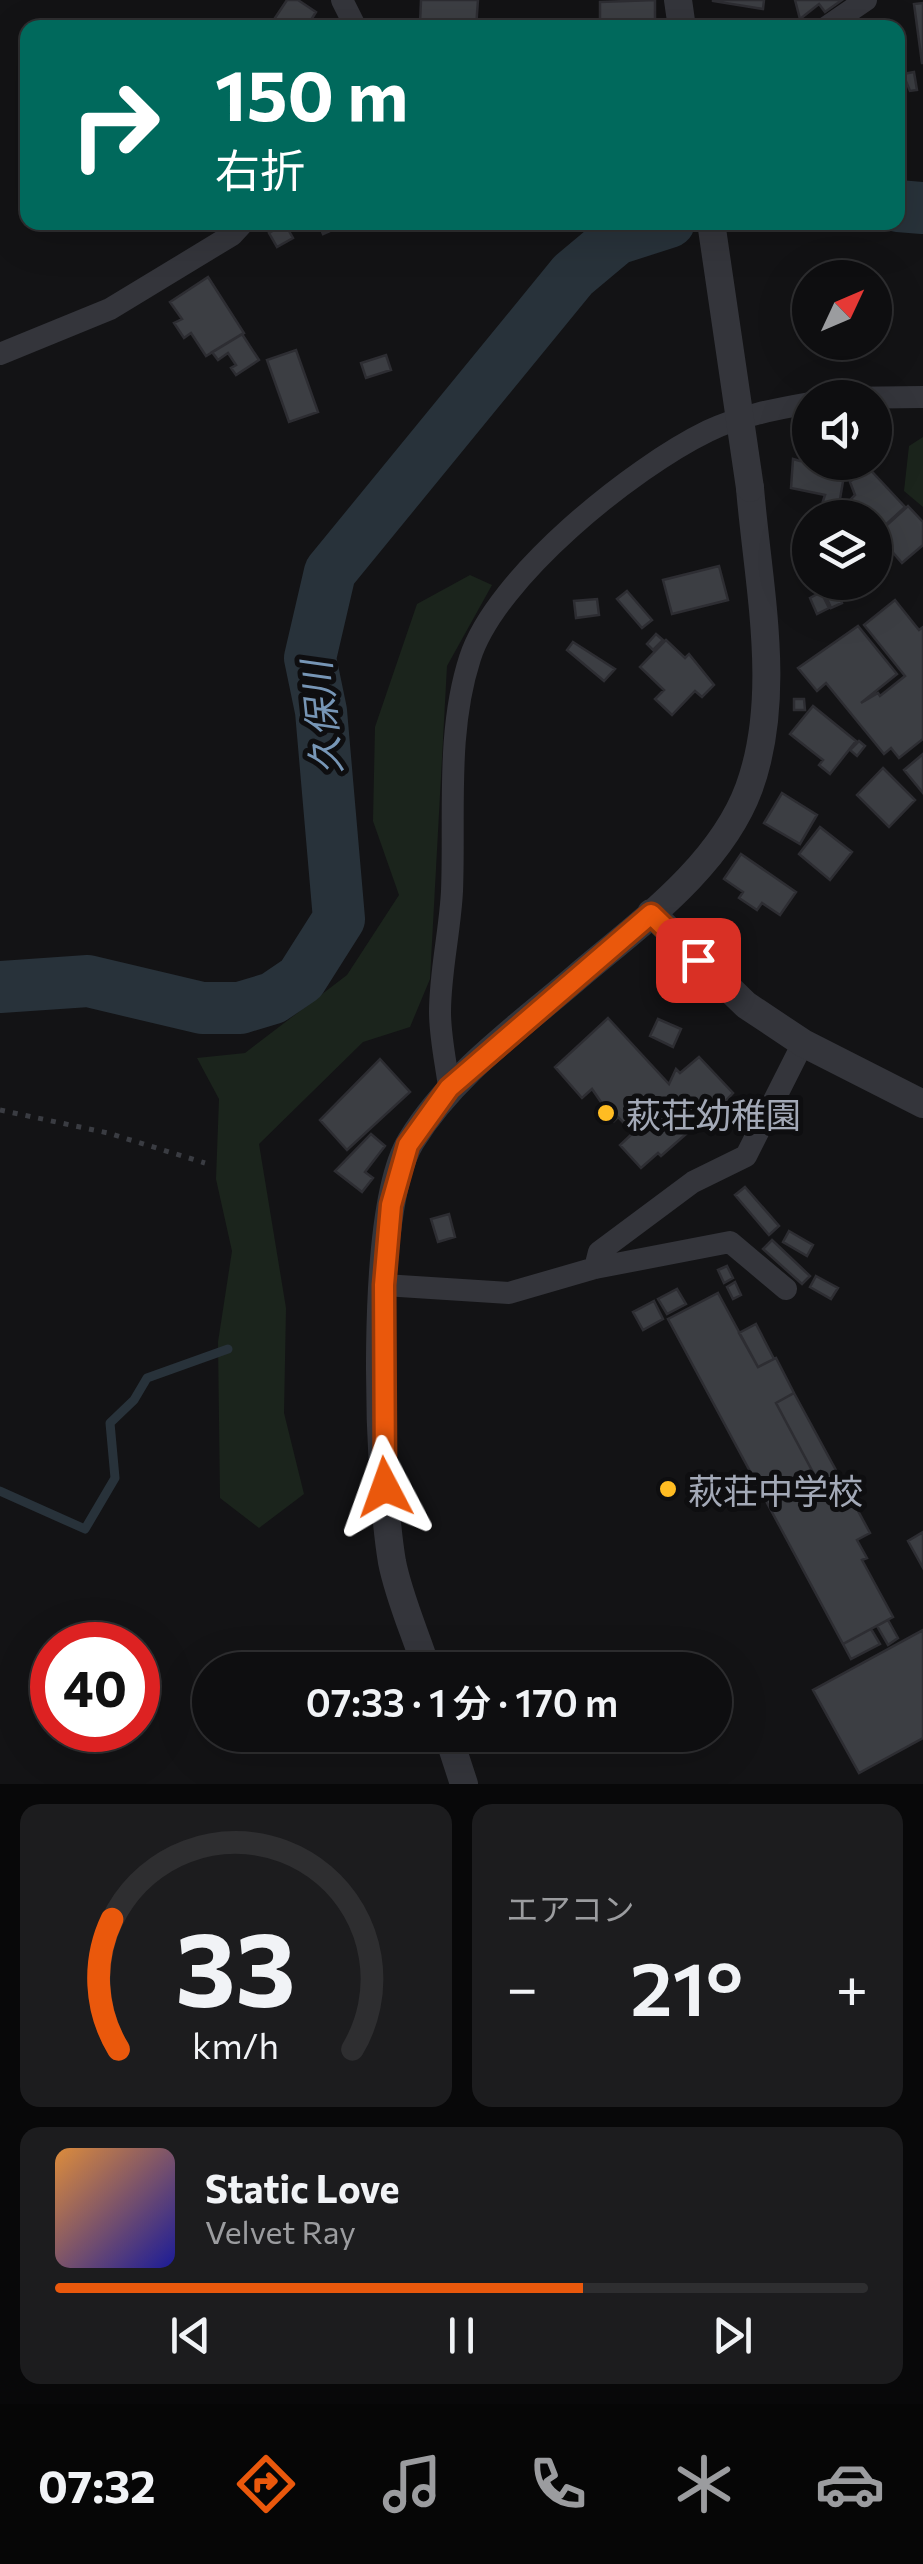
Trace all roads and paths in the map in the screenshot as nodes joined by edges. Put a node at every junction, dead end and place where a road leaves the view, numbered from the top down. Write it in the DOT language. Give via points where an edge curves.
graph roads {
  1 [pos="866,0"];
  2 [pos="837,20"];
  3 [pos="237,230"];
  4 [pos="711,230"];
  5 [pos="0,354"];
  6 [pos="923,396"];
  7 [pos="892,397"];
  8 [pos="792,406"];
  9 [pos="651,914"];
  10 [pos="803,1043"];
  11 [pos="449,1088"];
  12 [pos="923,1104"];
  13 [pos="0,1110"];
  14 [pos="205,1163"];
  15 [pos="596,1268"];
  16 [pos="384,1285"];
  17 [pos="786,1289"];
  18 [pos="421,1652"];
  19 [pos="454,1752"];
  20 [pos="464,1784"];
  1 -- 2 [label="street"];
  3 -- 5 [label="street" via="110,309"];
  4 -- 9 [label="street, bridge" via="750,488 765,736 748,792 728,826"];
  6 -- 7 [label="street"];
  8 -- 11 [label="street" via="708,432 627,483 529,566 491,613 456,712 452,894 440,1012"];
  9 -- 10 [label="street" via="746,1006"];
  9 -- 11 [label="street"];
  10 -- 12 [label="street"];
  10 -- 15 [label="street" via="746,1156 693,1182 599,1252"];
  11 -- 16 [label="street" via="408,1145 391,1205"];
  13 -- 14 [label="path"];
  15 -- 16 [label="street" via="508,1293"];
  15 -- 17 [label="street" via="730,1242"];
  16 -- 18 [label="street" via="382,1448 393,1564"];
  19 -- 20 [label="street"];
}
